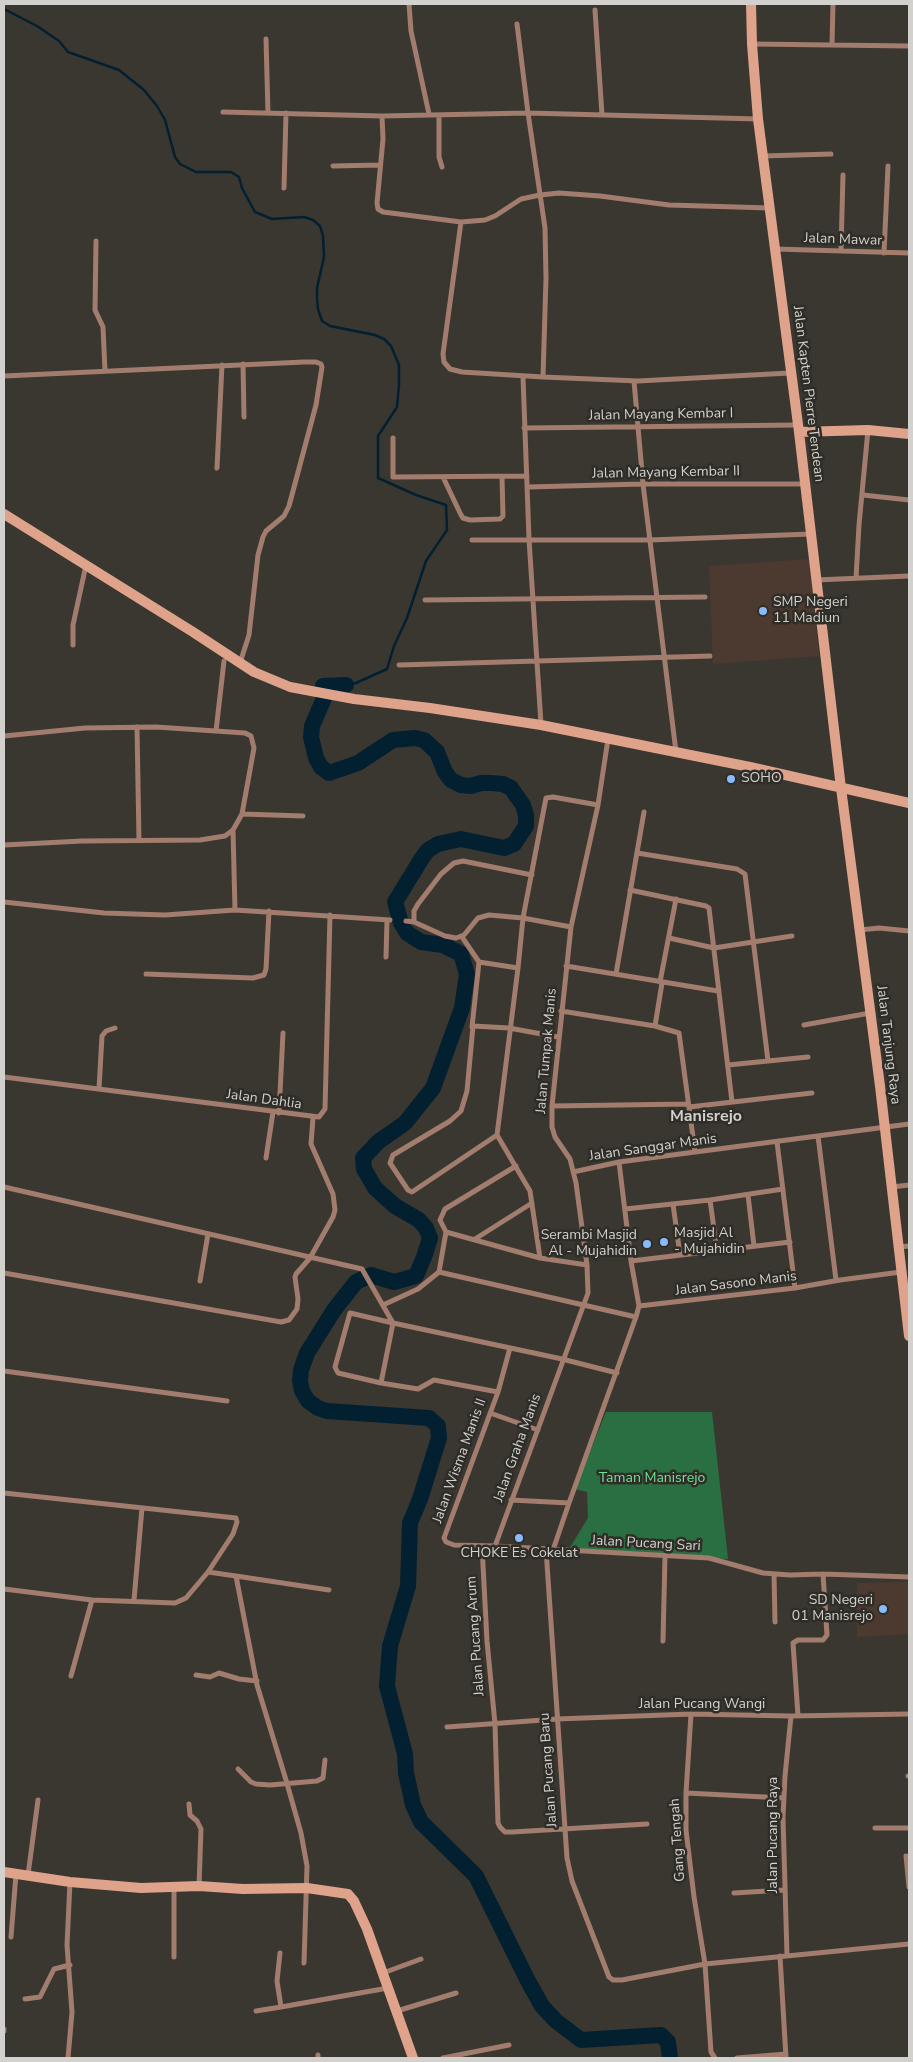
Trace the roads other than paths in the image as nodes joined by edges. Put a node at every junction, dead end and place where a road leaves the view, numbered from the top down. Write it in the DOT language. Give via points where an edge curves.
graph roads {
  1 [pos="409,4"];
  2 [pos="751,4"];
  3 [pos="832,4"];
  4 [pos="595,10"];
  5 [pos="517,24"];
  6 [pos="266,38"];
  7 [pos="752,44"];
  8 [pos="832,45"];
  9 [pos="909,46"];
  10 [pos="223,112"];
  11 [pos="268,113"];
  12 [pos="286,113"];
  13 [pos="528,113"];
  14 [pos="429,114"];
  15 [pos="440,114"];
  16 [pos="382,116"];
  17 [pos="602,116"];
  18 [pos="758,119"];
  19 [pos="831,154"];
  20 [pos="763,156"];
  21 [pos="380,165"];
  22 [pos="333,166"];
  23 [pos="888,166"];
  24 [pos="442,167"];
  25 [pos="843,175"];
  26 [pos="284,188"];
  27 [pos="540,195"];
  28 [pos="770,208"];
  29 [pos="461,222"];
  30 [pos="96,241"];
  31 [pos="775,249"];
  32 [pos="841,250"];
  33 [pos="884,253"];
  34 [pos="909,253"];
  35 [pos="243,364"];
  36 [pos="222,366"];
  37 [pos="105,371"];
  38 [pos="790,373"];
  39 [pos="4,376"];
  40 [pos="523,377"];
  41 [pos="543,377"];
  42 [pos="634,381"];
  43 [pos="244,417"];
  44 [pos="638,426"];
  45 [pos="524,428"];
  46 [pos="798,428"];
  47 [pos="868,430"];
  48 [pos="909,434"];
  49 [pos="393,438"];
  50 [pos="217,468"];
  51 [pos="528,476"];
  52 [pos="443,477"];
  53 [pos="502,477"];
  54 [pos="643,484"];
  55 [pos="805,484"];
  56 [pos="528,487"];
  57 [pos="863,495"];
  58 [pos="909,500"];
  59 [pos="4,514"];
  60 [pos="811,534"];
  61 [pos="472,540"];
  62 [pos="530,540"];
  63 [pos="650,540"];
  64 [pos="86,565"];
  65 [pos="909,576"];
  66 [pos="856,578"];
  67 [pos="816,580"];
  68 [pos="658,597"];
  69 [pos="705,598"];
  70 [pos="425,600"];
  71 [pos="534,600"];
  72 [pos="73,645"];
  73 [pos="710,656"];
  74 [pos="665,659"];
  75 [pos="224,661"];
  76 [pos="538,662"];
  77 [pos="240,664"];
  78 [pos="399,665"];
  79 [pos="541,725"];
  80 [pos="136,727"];
  81 [pos="216,730"];
  82 [pos="4,736"];
  83 [pos="608,738"];
  84 [pos="676,752"];
  85 [pos="841,788"];
  86 [pos="909,803"];
  87 [pos="598,805"];
  88 [pos="644,812"];
  89 [pos="242,814"];
  90 [pos="304,816"];
  91 [pos="233,830"];
  92 [pos="139,841"];
  93 [pos="4,845"];
  94 [pos="636,853"];
  95 [pos="532,875"];
  96 [pos="630,890"];
  97 [pos="676,899"];
  98 [pos="4,902"];
  99 [pos="235,910"];
  100 [pos="269,911"];
  101 [pos="330,915"];
  102 [pos="523,918"];
  103 [pos="406,921"];
  104 [pos="414,922"];
  105 [pos="571,927"];
  106 [pos="860,930"];
  107 [pos="909,931"];
  108 [pos="792,936"];
  109 [pos="462,937"];
  110 [pos="669,938"];
  111 [pos="753,942"];
  112 [pos="714,948"];
  113 [pos="386,957"];
  114 [pos="479,962"];
  115 [pos="566,966"];
  116 [pos="518,968"];
  117 [pos="146,974"];
  118 [pos="616,974"];
  119 [pos="661,983"];
  120 [pos="718,991"];
  121 [pos="561,1011"];
  122 [pos="870,1013"];
  123 [pos="804,1025"];
  124 [pos="655,1026"];
  125 [pos="115,1028"];
  126 [pos="472,1028"];
  127 [pos="510,1028"];
  128 [pos="283,1033"];
  129 [pos="558,1037"];
  130 [pos="808,1057"];
  131 [pos="768,1061"];
  132 [pos="728,1065"];
  133 [pos="4,1077"];
  134 [pos="99,1089"];
  135 [pos="812,1093"];
  136 [pos="732,1102"];
  137 [pos="688,1105"];
  138 [pos="552,1106"];
  139 [pos="273,1112"];
  140 [pos="279,1113"];
  141 [pos="313,1118"];
  142 [pos="909,1124"];
  143 [pos="884,1127"];
  144 [pos="497,1136"];
  145 [pos="818,1136"];
  146 [pos="777,1142"];
  147 [pos="695,1152"];
  148 [pos="266,1158"];
  149 [pos="620,1162"];
  150 [pos="516,1166"];
  151 [pos="573,1172"];
  152 [pos="909,1185"];
  153 [pos="4,1187"];
  154 [pos="892,1187"];
  155 [pos="783,1189"];
  156 [pos="748,1195"];
  157 [pos="710,1200"];
  158 [pos="532,1203"];
  159 [pos="673,1204"];
  160 [pos="625,1209"];
  161 [pos="446,1232"];
  162 [pos="208,1234"];
  163 [pos="475,1239"];
  164 [pos="790,1242"];
  165 [pos="754,1246"];
  166 [pos="904,1247"];
  167 [pos="717,1251"];
  168 [pos="680,1255"];
  169 [pos="310,1258"];
  170 [pos="540,1258"];
  171 [pos="631,1261"];
  172 [pos="588,1265"];
  173 [pos="439,1272"];
  174 [pos="901,1272"];
  175 [pos="4,1273"];
  176 [pos="836,1280"];
  177 [pos="200,1281"];
  178 [pos="795,1288"];
  179 [pos="584,1304"];
  180 [pos="383,1305"];
  181 [pos="639,1306"];
  182 [pos="907,1306"];
  183 [pos="636,1317"];
  184 [pos="393,1323"];
  185 [pos="909,1336"];
  186 [pos="510,1348"];
  187 [pos="562,1359"];
  188 [pos="4,1371"];
  189 [pos="617,1373"];
  190 [pos="381,1383"];
  191 [pos="498,1392"];
  192 [pos="227,1401"];
  193 [pos="490,1413"];
  194 [pos="538,1430"];
  195 [pos="4,1493"];
  196 [pos="510,1500"];
  197 [pos="569,1503"];
  198 [pos="142,1508"];
  199 [pos="444,1538"];
  200 [pos="482,1546"];
  201 [pos="495,1546"];
  202 [pos="546,1549"];
  203 [pos="553,1550"];
  204 [pos="665,1556"];
  205 [pos="208,1572"];
  206 [pos="774,1574"];
  207 [pos="823,1574"];
  208 [pos="236,1576"];
  209 [pos="909,1576"];
  210 [pos="4,1589"];
  211 [pos="329,1590"];
  212 [pos="92,1600"];
  213 [pos="134,1600"];
  214 [pos="775,1622"];
  215 [pos="663,1641"];
  216 [pos="196,1674"];
  217 [pos="71,1676"];
  218 [pos="257,1681"];
  219 [pos="691,1714"];
  220 [pos="909,1714"];
  221 [pos="791,1716"];
  222 [pos="798,1716"];
  223 [pos="557,1719"];
  224 [pos="495,1724"];
  225 [pos="447,1727"];
  226 [pos="325,1760"];
  227 [pos="238,1769"];
  228 [pos="287,1784"];
  229 [pos="686,1792"];
  230 [pos="784,1798"];
  231 [pos="38,1800"];
  232 [pos="189,1804"];
  233 [pos="647,1824"];
  234 [pos="564,1828"];
  235 [pos="875,1828"];
  236 [pos="909,1828"];
  237 [pos="906,1856"];
  238 [pos="4,1872"];
  239 [pos="16,1874"];
  240 [pos="28,1876"];
  241 [pos="70,1882"];
  242 [pos="199,1886"];
  243 [pos="174,1887"];
  244 [pos="909,1887"];
  245 [pos="307,1888"];
  246 [pos="784,1890"];
  247 [pos="734,1893"];
  248 [pos="11,1938"];
  249 [pos="909,1944"];
  250 [pos="280,1953"];
  251 [pos="787,1955"];
  252 [pos="780,1956"];
  253 [pos="174,1957"];
  254 [pos="421,1959"];
  255 [pos="304,1963"];
  256 [pos="705,1964"];
  257 [pos="70,1965"];
  258 [pos="383,1973"];
  259 [pos="389,1988"];
  260 [pos="456,1993"];
  261 [pos="26,1999"];
  262 [pos="281,2007"];
  263 [pos="256,2011"];
  264 [pos="397,2011"];
  265 [pos="509,2045"];
  266 [pos="786,2056"];
  267 [pos="68,2058"];
  268 [pos="413,2058"];
  269 [pos="443,2058"];
  270 [pos="715,2058"];
  271 [pos="737,2058"];
  1 -- 14 [label="street" via="411,31"];
  2 -- 7 [label="main road, Jalan Kapten Pierre Tendean"];
  3 -- 8 [label="street"];
  4 -- 17 [label="street"];
  5 -- 13 [label="street"];
  6 -- 11 [label="street"];
  7 -- 8 [label="street"];
  7 -- 18 [label="main road, Jalan Kapten Pierre Tendean"];
  8 -- 9 [label="street"];
  10 -- 11 [label="street"];
  11 -- 12 [label="street"];
  12 -- 16 [label="street"];
  12 -- 26 [label="street"];
  13 -- 15 [label="street"];
  13 -- 17 [label="street"];
  13 -- 27 [label="street"];
  14 -- 15 [label="street"];
  14 -- 16 [label="street"];
  15 -- 24 [label="street" via="439,157"];
  16 -- 21 [label="street"];
  17 -- 18 [label="street"];
  18 -- 20 [label="main road, Jalan Kapten Pierre Tendean"];
  19 -- 20 [label="street"];
  20 -- 28 [label="main road, Jalan Kapten Pierre Tendean"];
  21 -- 22 [label="street"];
  21 -- 29 [label="street" via="377,203 380,210"];
  23 -- 33 [label="street"];
  25 -- 32 [label="street"];
  27 -- 28 [label="street" via="572,194 669,205"];
  27 -- 29 [label="street" via="515,202 484,220"];
  27 -- 41 [label="street" via="545,245"];
  28 -- 31 [label="main road, Jalan Kapten Pierre Tendean"];
  29 -- 40 [label="street" via="444,362 455,371"];
  30 -- 37 [label="street" via="95,310 103,327"];
  31 -- 32 [label="street, Jalan Mawar"];
  31 -- 38 [label="main road, Jalan Kapten Pierre Tendean"];
  32 -- 33 [label="street, Jalan Mawar"];
  33 -- 34 [label="street, Jalan Mawar"];
  35 -- 36 [label="street"];
  35 -- 43 [label="street"];
  35 -- 77 [label="street" via="316,362 322,367 316,405 289,506 284,516 263,536 249,635"];
  36 -- 37 [label="street"];
  36 -- 50 [label="street"];
  37 -- 39 [label="street"];
  38 -- 42 [label="street"];
  38 -- 46 [label="main road, Jalan Kapten Pierre Tendean"];
  40 -- 41 [label="street"];
  40 -- 45 [label="street"];
  41 -- 42 [label="street"];
  42 -- 44 [label="street"];
  44 -- 45 [label="street, Jalan Mayang Kembar I"];
  44 -- 46 [label="street, Jalan Mayang Kembar I"];
  44 -- 54 [label="street"];
  45 -- 51 [label="street"];
  46 -- 47 [label="main road"];
  46 -- 55 [label="main road, Jalan Kapten Pierre Tendean"];
  47 -- 48 [label="main road"];
  47 -- 57 [label="street"];
  49 -- 52 [label="street" via="393,477"];
  51 -- 53 [label="street"];
  51 -- 56 [label="street"];
  52 -- 53 [label="street"];
  52 -- 53 [label="street" via="461,515 470,520 500,519 503,516"];
  54 -- 55 [label="street, Jalan Mayang Kembar II"];
  54 -- 56 [label="street, Jalan Mayang Kembar II"];
  54 -- 63 [label="street"];
  55 -- 60 [label="main road, Jalan Kapten Pierre Tendean"];
  56 -- 62 [label="street"];
  57 -- 58 [label="street"];
  57 -- 66 [label="street"];
  59 -- 64 [label="main road"];
  60 -- 63 [label="street"];
  60 -- 67 [label="main road, Jalan Kapten Pierre Tendean"];
  61 -- 62 [label="street"];
  62 -- 63 [label="street"];
  62 -- 71 [label="street"];
  63 -- 68 [label="street"];
  64 -- 72 [label="street" via="73,625"];
  64 -- 77 [label="main road"];
  65 -- 66 [label="street"];
  66 -- 67 [label="street"];
  67 -- 85 [label="main road, Jalan Kapten Pierre Tendean"];
  68 -- 69 [label="street"];
  68 -- 71 [label="street"];
  68 -- 74 [label="street"];
  70 -- 71 [label="street"];
  71 -- 76 [label="street"];
  73 -- 74 [label="street"];
  74 -- 76 [label="street"];
  74 -- 84 [label="street"];
  75 -- 81 [label="street"];
  76 -- 78 [label="street"];
  76 -- 79 [label="street"];
  77 -- 79 [label="main road" via="276,682 306,691"];
  79 -- 83 [label="main road"];
  80 -- 81 [label="street"];
  80 -- 82 [label="street"];
  80 -- 92 [label="street"];
  81 -- 89 [label="street" via="245,734 253,741"];
  83 -- 84 [label="main road"];
  83 -- 87 [label="street, Jalan Tumpak Manis"];
  84 -- 85 [label="main road"];
  85 -- 86 [label="main road"];
  85 -- 106 [label="main road, Jalan Tanjung Raya"];
  87 -- 95 [label="street" via="547,797"];
  87 -- 105 [label="street, Jalan Tumpak Manis"];
  88 -- 94 [label="street"];
  89 -- 90 [label="street"];
  89 -- 91 [label="street"];
  91 -- 92 [label="street" via="225,836 200,840"];
  91 -- 99 [label="street"];
  92 -- 93 [label="street"];
  94 -- 96 [label="street"];
  94 -- 111 [label="street" via="737,869 746,874"];
  95 -- 102 [label="street"];
  95 -- 104 [label="street" via="454,862 418,904"];
  96 -- 97 [label="street"];
  96 -- 118 [label="street"];
  97 -- 110 [label="street"];
  97 -- 112 [label="street" via="709,908"];
  98 -- 99 [label="street" via="104,913 165,915"];
  99 -- 100 [label="street"];
  100 -- 101 [label="street"];
  100 -- 117 [label="street" via="264,975 253,978"];
  101 -- 113 [label="street" via="389,920"];
  101 -- 141 [label="street, Jalan Dahlia" via="325,1109 319,1117"];
  102 -- 105 [label="street"];
  102 -- 109 [label="street" via="483,916 471,924"];
  102 -- 116 [label="street"];
  103 -- 104 [label="street"];
  104 -- 109 [label="street" via="445,936"];
  105 -- 115 [label="street, Jalan Tumpak Manis"];
  106 -- 107 [label="street"];
  106 -- 122 [label="main road, Jalan Tanjung Raya"];
  108 -- 111 [label="street"];
  109 -- 114 [label="street"];
  110 -- 112 [label="street"];
  110 -- 119 [label="street"];
  111 -- 112 [label="street"];
  111 -- 131 [label="street"];
  112 -- 120 [label="street"];
  114 -- 116 [label="street"];
  114 -- 126 [label="street"];
  115 -- 118 [label="street"];
  115 -- 121 [label="street, Jalan Tumpak Manis"];
  116 -- 127 [label="street"];
  118 -- 119 [label="street"];
  119 -- 120 [label="street"];
  119 -- 124 [label="street"];
  120 -- 132 [label="street"];
  121 -- 124 [label="street"];
  121 -- 129 [label="street, Jalan Tumpak Manis"];
  122 -- 123 [label="street"];
  122 -- 143 [label="main road, Jalan Tanjung Raya"];
  124 -- 137 [label="street" via="680,1036"];
  125 -- 134 [label="street" via="102,1036"];
  126 -- 127 [label="street"];
  126 -- 144 [label="street" via="467,1091 461,1112 393,1155 390,1163 412,1192"];
  127 -- 129 [label="street"];
  127 -- 144 [label="street"];
  128 -- 140 [label="street"];
  129 -- 138 [label="street, Jalan Tumpak Manis"];
  130 -- 131 [label="street"];
  131 -- 132 [label="street"];
  132 -- 136 [label="street"];
  133 -- 134 [label="street, Jalan Dahlia"];
  134 -- 139 [label="street, Jalan Dahlia"];
  135 -- 136 [label="street"];
  136 -- 137 [label="street"];
  137 -- 138 [label="street"];
  137 -- 147 [label="street"];
  138 -- 151 [label="street, Jalan Tumpak Manis" via="555,1137 570,1159"];
  139 -- 140 [label="street, Jalan Dahlia"];
  139 -- 148 [label="street"];
  140 -- 141 [label="street, Jalan Dahlia"];
  141 -- 169 [label="street" via="311,1144 333,1194 335,1210"];
  142 -- 143 [label="street, Jalan Sanggar Manis"];
  143 -- 145 [label="street, Jalan Sanggar Manis"];
  143 -- 154 [label="main road, Jalan Tanjung Raya"];
  144 -- 150 [label="street"];
  145 -- 146 [label="street, Jalan Sanggar Manis"];
  145 -- 176 [label="street"];
  146 -- 147 [label="street, Jalan Sanggar Manis"];
  146 -- 155 [label="street"];
  147 -- 149 [label="street, Jalan Sanggar Manis"];
  149 -- 151 [label="street, Jalan Sanggar Manis"];
  149 -- 160 [label="street"];
  150 -- 158 [label="street" via="530,1191"];
  150 -- 161 [label="street" via="445,1209 440,1220"];
  151 -- 172 [label="street, Jalan Tumpak Manis"];
  152 -- 154 [label="street"];
  153 -- 162 [label="street"];
  154 -- 166 [label="main road, Jalan Tanjung Raya"];
  155 -- 156 [label="street"];
  155 -- 164 [label="street"];
  156 -- 157 [label="street"];
  156 -- 165 [label="street"];
  157 -- 159 [label="street"];
  157 -- 167 [label="street"];
  158 -- 163 [label="street"];
  158 -- 170 [label="street"];
  159 -- 160 [label="street"];
  159 -- 168 [label="street"];
  160 -- 171 [label="street"];
  161 -- 163 [label="street"];
  161 -- 173 [label="street"];
  162 -- 169 [label="street"];
  162 -- 177 [label="street"];
  163 -- 170 [label="street"];
  164 -- 165 [label="street"];
  164 -- 178 [label="street"];
  165 -- 167 [label="street"];
  166 -- 174 [label="main road, Jalan Tanjung Raya"];
  167 -- 168 [label="street"];
  168 -- 171 [label="street"];
  169 -- 175 [label="street" via="295,1277 297,1309 289,1320 281,1322"];
  169 -- 180 [label="street" via="362,1269"];
  170 -- 172 [label="street"];
  171 -- 181 [label="street"];
  172 -- 179 [label="street, Jalan Tumpak Manis" via="589,1280"];
  173 -- 179 [label="street"];
  173 -- 180 [label="street" via="418,1289"];
  174 -- 176 [label="street, Jalan Sasono Manis"];
  174 -- 182 [label="main road, Jalan Tanjung Raya"];
  176 -- 178 [label="street, Jalan Sasono Manis"];
  178 -- 181 [label="street, Jalan Sasono Manis"];
  179 -- 183 [label="street"];
  179 -- 187 [label="street, Jalan Tumpak Manis"];
  180 -- 184 [label="street"];
  181 -- 183 [label="street"];
  182 -- 185 [label="main road, Jalan Tanjung Raya"];
  183 -- 189 [label="street"];
  184 -- 186 [label="street"];
  184 -- 190 [label="street"];
  184 -- 190 [label="street" via="350,1313 335,1367 338,1373"];
  186 -- 187 [label="street"];
  186 -- 191 [label="street, Jalan Wisma Manis II"];
  187 -- 189 [label="street"];
  187 -- 194 [label="street, Jalan Graha Manis"];
  188 -- 192 [label="street"];
  189 -- 197 [label="street"];
  190 -- 191 [label="street" via="418,1389 437,1380"];
  191 -- 193 [label="street, Jalan Wisma Manis II"];
  193 -- 194 [label="street"];
  193 -- 199 [label="street, Jalan Wisma Manis II"];
  194 -- 196 [label="street, Jalan Graha Manis"];
  195 -- 198 [label="street"];
  196 -- 197 [label="street"];
  196 -- 201 [label="street, Jalan Graha Manis"];
  197 -- 203 [label="street"];
  198 -- 205 [label="street" via="236,1518 238,1522 232,1534"];
  198 -- 213 [label="street"];
  199 -- 200 [label="street, Jalan Pucang Sari" via="454,1545"];
  200 -- 201 [label="street, Jalan Pucang Sari"];
  200 -- 224 [label="street, Jalan Pucang Arum" via="486,1641"];
  201 -- 202 [label="street, Jalan Pucang Sari"];
  202 -- 203 [label="street, Jalan Pucang Sari"];
  202 -- 223 [label="street, Jalan Pucang Baru"];
  203 -- 204 [label="street, Jalan Pucang Sari"];
  204 -- 206 [label="street, Jalan Pucang Sari" via="709,1558"];
  204 -- 215 [label="street"];
  205 -- 208 [label="street"];
  205 -- 213 [label="street" via="181,1602 166,1604"];
  206 -- 207 [label="street, Jalan Pucang Sari"];
  206 -- 214 [label="street"];
  207 -- 209 [label="street, Jalan Pucang Sari"];
  207 -- 222 [label="street" via="827,1635 823,1640 793,1643"];
  208 -- 211 [label="street"];
  208 -- 218 [label="street"];
  210 -- 212 [label="street"];
  212 -- 213 [label="street"];
  212 -- 217 [label="street"];
  216 -- 218 [label="street" via="210,1677 220,1673"];
  218 -- 228 [label="street"];
  219 -- 221 [label="street, Jalan Pucang Wangi"];
  219 -- 223 [label="street, Jalan Pucang Wangi"];
  219 -- 229 [label="street, Gang Tengah"];
  220 -- 222 [label="street, Jalan Pucang Wangi"];
  221 -- 222 [label="street, Jalan Pucang Wangi"];
  221 -- 230 [label="street, Jalan Pucang Raya"];
  223 -- 224 [label="street, Jalan Pucang Wangi"];
  223 -- 234 [label="street, Jalan Pucang Baru"];
  224 -- 225 [label="street, Jalan Pucang Wangi"];
  224 -- 234 [label="street, Jalan Pucang Arum" via="498,1823 502,1830"];
  226 -- 228 [label="street" via="321,1780"];
  227 -- 228 [label="street" via="256,1784"];
  228 -- 245 [label="street" via="301,1833"];
  229 -- 230 [label="street"];
  229 -- 256 [label="street, Gang Tengah" via="688,1855"];
  230 -- 246 [label="street, Jalan Pucang Raya"];
  231 -- 240 [label="street"];
  232 -- 242 [label="street" via="190,1815 201,1829"];
  233 -- 234 [label="street"];
  234 -- 256 [label="street, Jalan Pucang Baru" via="572,1881 606,1973 613,1980"];
  235 -- 236 [label="street"];
  237 -- 244 [label="street"];
  238 -- 239 [label="main road"];
  239 -- 240 [label="main road"];
  239 -- 248 [label="street"];
  240 -- 241 [label="main road"];
  241 -- 243 [label="main road" via="141,1888"];
  241 -- 257 [label="street"];
  242 -- 243 [label="main road"];
  242 -- 245 [label="main road"];
  243 -- 253 [label="street"];
  245 -- 255 [label="street"];
  245 -- 258 [label="main road" via="351,1896"];
  246 -- 247 [label="street"];
  246 -- 251 [label="street, Jalan Pucang Raya"];
  249 -- 251 [label="street"];
  250 -- 262 [label="street" via="277,1981"];
  251 -- 252 [label="street"];
  252 -- 256 [label="street"];
  252 -- 266 [label="street"];
  254 -- 258 [label="street"];
  256 -- 270 [label="street, Gang Tengah" via="711,2052"];
  257 -- 261 [label="street" via="54,1969 40,1997"];
  257 -- 267 [label="street" via="72,2012"];
  258 -- 259 [label="main road"];
  259 -- 262 [label="street"];
  259 -- 264 [label="main road"];
  260 -- 264 [label="street"];
  262 -- 263 [label="street"];
  264 -- 268 [label="main road"];
  265 -- 269 [label="street"];
  266 -- 271 [label="street"];
}
